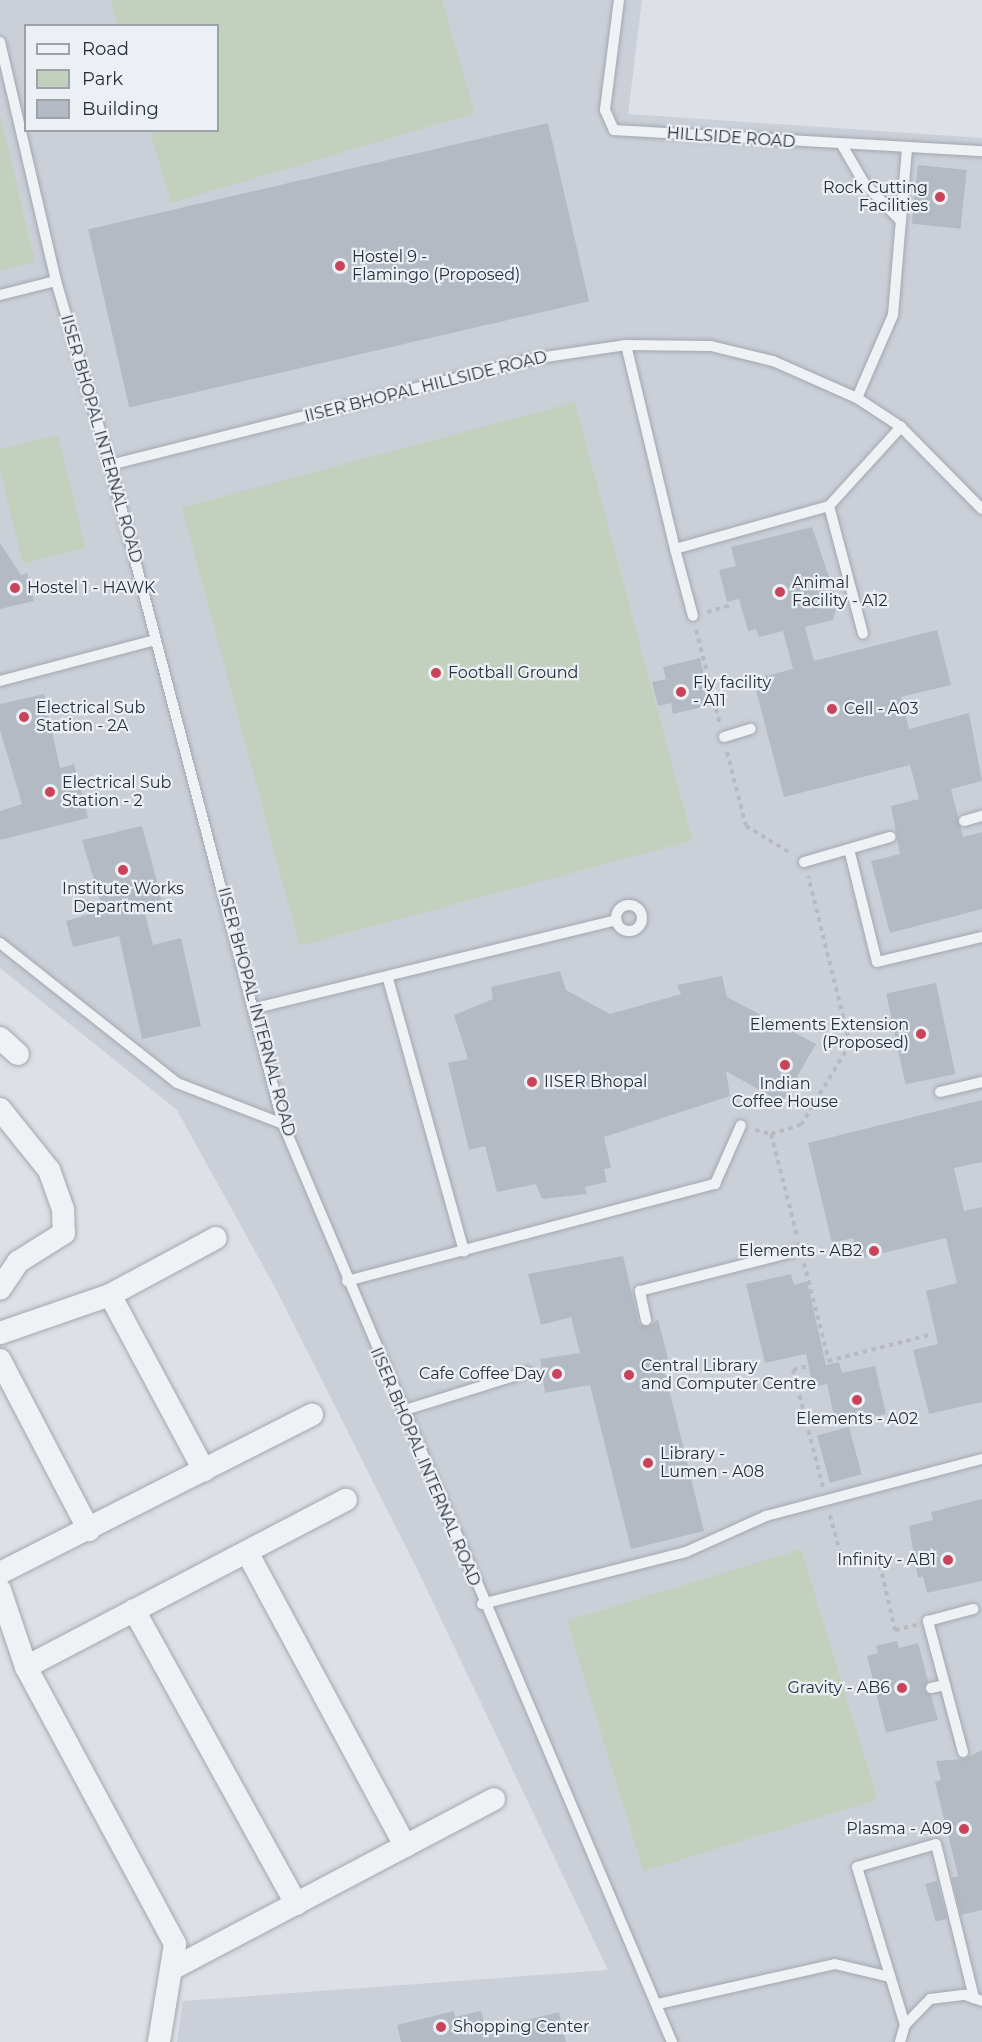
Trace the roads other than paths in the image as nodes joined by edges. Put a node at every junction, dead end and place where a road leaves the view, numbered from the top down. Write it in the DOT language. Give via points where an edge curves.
graph roads {
  1 [pos="619,0"];
  2 [pos="0,42"];
  3 [pos="842,145"];
  4 [pos="907,148"];
  5 [pos="982,151"];
  6 [pos="901,221"];
  7 [pos="56,281"];
  8 [pos="0,295"];
  9 [pos="626,345"];
  10 [pos="857,398"];
  11 [pos="901,427"];
  12 [pos="110,465"];
  13 [pos="829,506"];
  14 [pos="982,508"];
  15 [pos="675,549"];
  16 [pos="693,616"];
  17 [pos="863,634"];
  18 [pos="155,640"];
  19 [pos="0,681"];
  20 [pos="751,729"];
  21 [pos="724,737"];
  22 [pos="982,816"];
  23 [pos="964,821"];
  24 [pos="890,837"];
  25 [pos="849,849"];
  26 [pos="804,862"];
  27 [pos="616,920"];
  28 [pos="982,937"];
  29 [pos="0,943"];
  30 [pos="388,979"];
  31 [pos="256,1008"];
  32 [pos="0,1038"];
  33 [pos="18,1054"];
  34 [pos="982,1082"];
  35 [pos="940,1092"];
  36 [pos="0,1109"];
  37 [pos="283,1124"];
  38 [pos="741,1125"];
  39 [pos="216,1238"];
  40 [pos="801,1250"];
  41 [pos="464,1252"];
  42 [pos="348,1281"];
  43 [pos="0,1289"];
  44 [pos="110,1295"];
  45 [pos="646,1320"];
  46 [pos="0,1333"];
  47 [pos="0,1360"];
  48 [pos="527,1372"];
  49 [pos="402,1411"];
  50 [pos="312,1414"];
  51 [pos="982,1459"];
  52 [pos="204,1470"];
  53 [pos="346,1500"];
  54 [pos="89,1530"];
  55 [pos="247,1552"];
  56 [pos="0,1572"];
  57 [pos="0,1590"];
  58 [pos="482,1604"];
  59 [pos="973,1609"];
  60 [pos="134,1610"];
  61 [pos="26,1667"];
  62 [pos="945,1685"];
  63 [pos="931,1688"];
  64 [pos="963,1752"];
  65 [pos="494,1800"];
  66 [pos="405,1846"];
  67 [pos="296,1904"];
  68 [pos="172,1969"];
  69 [pos="890,1977"];
  70 [pos="978,2000"];
  71 [pos="658,2004"];
  72 [pos="905,2025"];
  73 [pos="159,2042"];
  74 [pos="672,2042"];
  75 [pos="900,2042"];
  1 -- 3 [label="lane, HILLSIDE ROAD" via="604,110 614,130"];
  2 -- 7 [label="lane, IISER BHOPAL INTERNAL ROAD"];
  3 -- 4 [label="lane, HILLSIDE ROAD"];
  3 -- 6 [label="lane" via="864,183"];
  4 -- 5 [label="lane, HILLSIDE ROAD"];
  4 -- 6 [label="lane"];
  6 -- 10 [label="lane" via="893,315"];
  7 -- 8 [label="lane"];
  7 -- 12 [label="lane, IISER BHOPAL INTERNAL ROAD"];
  9 -- 10 [label="lane, IISER BHOPAL HILLSIDE ROAD" via="711,346 773,361"];
  9 -- 12 [label="lane, IISER BHOPAL HILLSIDE ROAD" via="532,358"];
  9 -- 15 [label="lane"];
  10 -- 11 [label="lane, IISER BHOPAL HILLSIDE ROAD"];
  11 -- 13 [label="lane"];
  11 -- 14 [label="lane, IISER BHOPAL HILLSIDE ROAD"];
  12 -- 18 [label="lane, IISER BHOPAL INTERNAL ROAD"];
  13 -- 15 [label="lane"];
  13 -- 17 [label="lane"];
  15 -- 16 [label="lane"];
  18 -- 19 [label="lane"];
  18 -- 31 [label="lane, IISER BHOPAL INTERNAL ROAD"];
  20 -- 21 [label="lane"];
  22 -- 23 [label="lane"];
  24 -- 25 [label="lane"];
  25 -- 26 [label="lane"];
  25 -- 28 [label="lane" via="877,963"];
  27 -- 30 [label="lane"];
  29 -- 37 [label="lane" via="177,1083"];
  30 -- 31 [label="lane"];
  30 -- 41 [label="lane"];
  31 -- 37 [label="lane, IISER BHOPAL INTERNAL ROAD"];
  32 -- 33 [label="street"];
  34 -- 35 [label="lane"];
  36 -- 43 [label="street" via="50,1170 63,1209 64,1233 18,1262"];
  37 -- 42 [label="lane, IISER BHOPAL INTERNAL ROAD"];
  38 -- 41 [label="lane" via="715,1184"];
  39 -- 44 [label="street"];
  40 -- 45 [label="lane" via="640,1291"];
  41 -- 42 [label="lane"];
  42 -- 49 [label="lane, IISER BHOPAL INTERNAL ROAD"];
  44 -- 46 [label="street"];
  44 -- 52 [label="street"];
  47 -- 54 [label="street"];
  48 -- 49 [label="lane"];
  49 -- 58 [label="lane, IISER BHOPAL INTERNAL ROAD"];
  50 -- 52 [label="street"];
  51 -- 58 [label="lane" via="766,1516 686,1552"];
  52 -- 54 [label="street"];
  53 -- 55 [label="street"];
  54 -- 56 [label="street"];
  55 -- 60 [label="street"];
  55 -- 66 [label="street"];
  57 -- 61 [label="street"];
  58 -- 71 [label="lane, IISER BHOPAL INTERNAL ROAD"];
  59 -- 62 [label="lane" via="928,1621"];
  60 -- 61 [label="street"];
  60 -- 67 [label="street"];
  61 -- 68 [label="street" via="175,1944"];
  62 -- 63 [label="lane"];
  62 -- 64 [label="lane"];
  65 -- 66 [label="street"];
  66 -- 67 [label="street"];
  67 -- 68 [label="street"];
  68 -- 73 [label="street"];
  69 -- 70 [label="lane" via="857,1867 936,1844"];
  69 -- 71 [label="lane" via="835,1964"];
  69 -- 72 [label="lane"];
  70 -- 72 [label="lane" via="947,1994 930,2000"];
  71 -- 74 [label="lane, IISER BHOPAL INTERNAL ROAD"];
  72 -- 75 [label="lane"];
}
